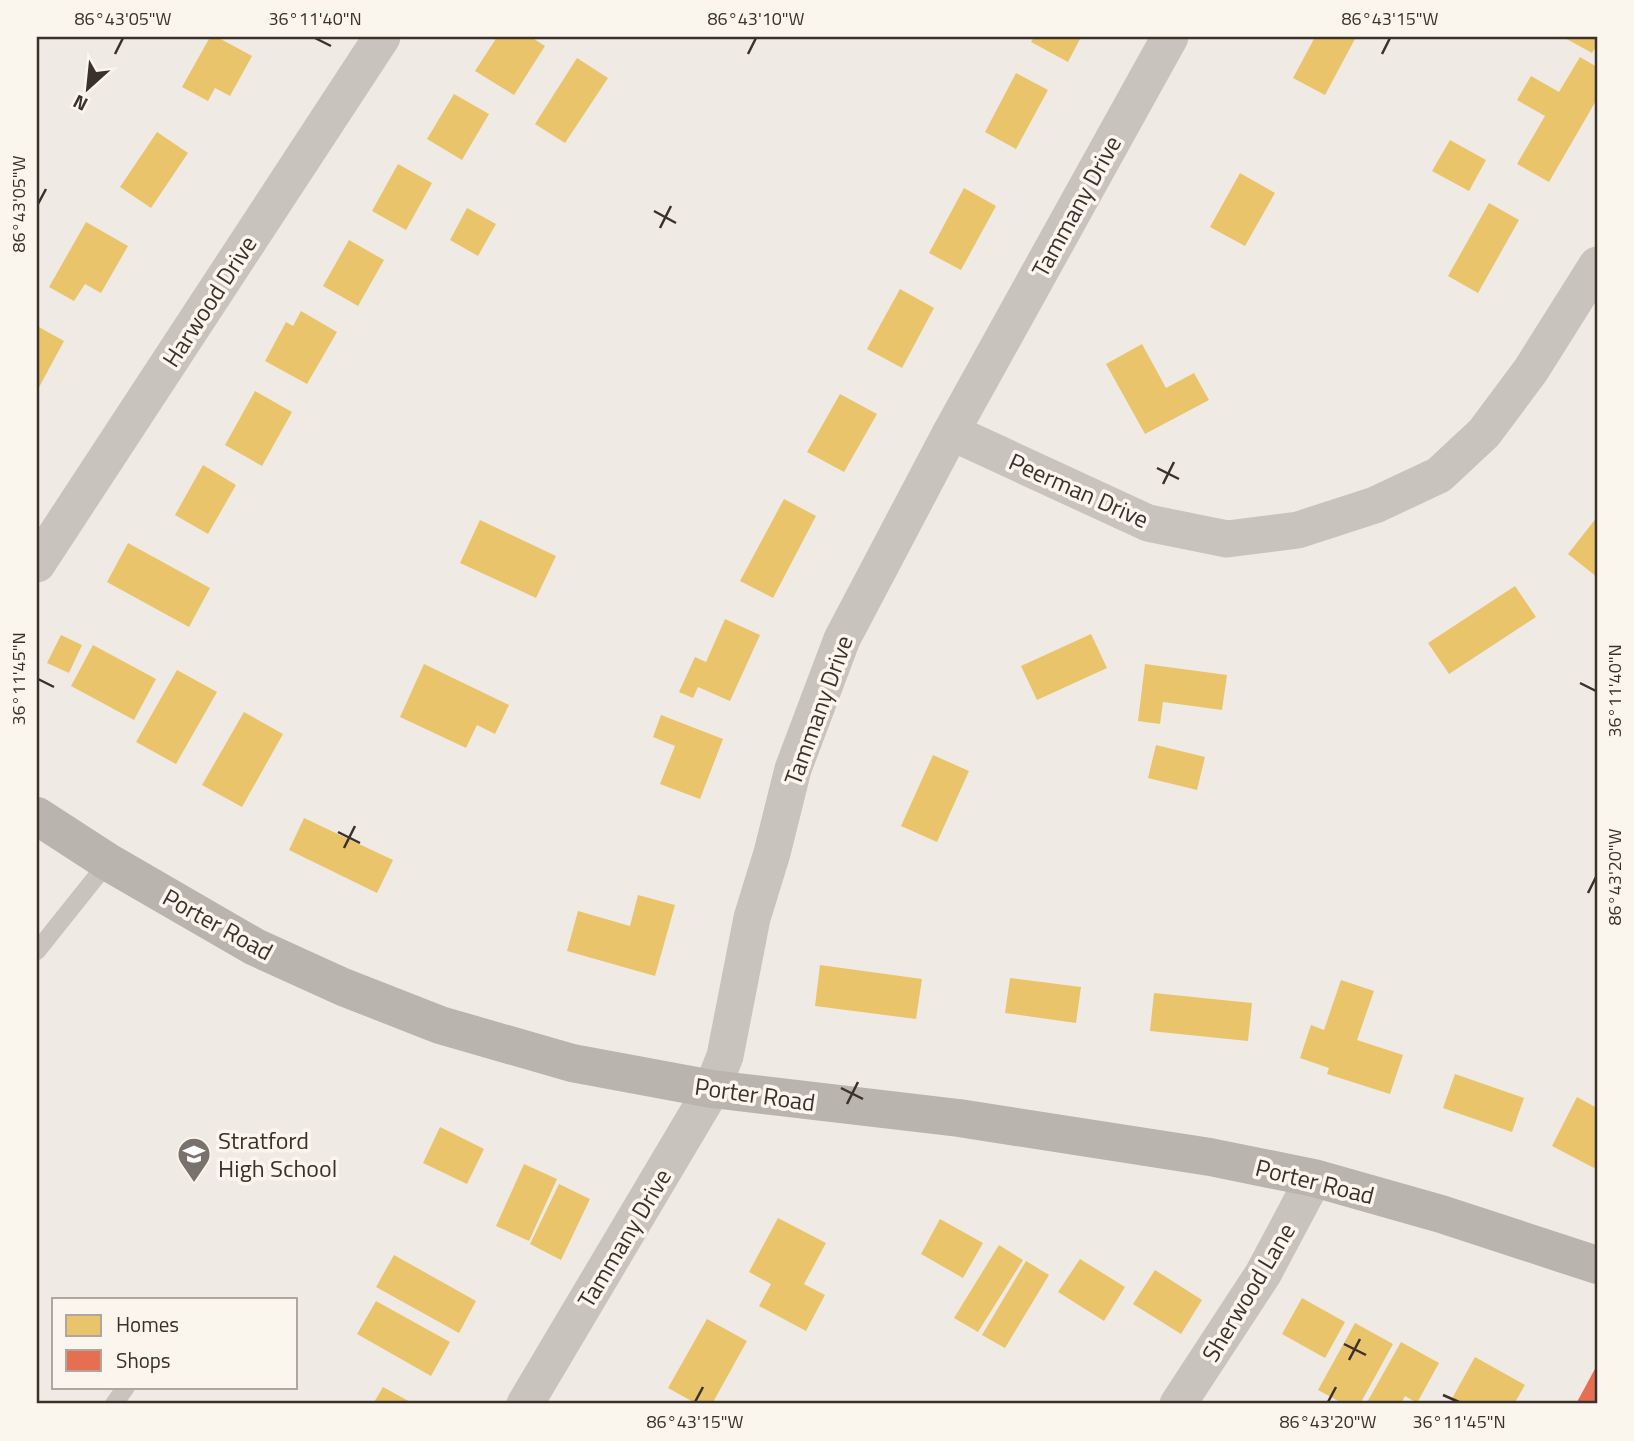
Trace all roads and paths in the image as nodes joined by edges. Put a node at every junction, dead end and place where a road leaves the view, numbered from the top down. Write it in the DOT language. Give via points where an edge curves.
graph roads {
  1 [pos="382,37"];
  2 [pos="1170,37"];
  3 [pos="1597,265"];
  4 [pos="951,432"];
  5 [pos="37,564"];
  6 [pos="37,816"];
  7 [pos="108,862"];
  8 [pos="37,951"];
  9 [pos="712,1089"];
  10 [pos="1314,1178"];
  11 [pos="1597,1265"];
  12 [pos="125,1388"];
  13 [pos="114,1404"];
  14 [pos="525,1404"];
  15 [pos="1178,1404"];
  1 -- 5 [label="street, Harwood Drive"];
  2 -- 4 [label="street, Tammany Drive"];
  3 -- 4 [label="street, Peerman Drive" via="1516,391 1484,432 1439,475 1375,505 1298,530 1227,539 1148,523"];
  4 -- 9 [label="street, Tammany Drive" via="842,639 793,769 752,918 725,1056"];
  6 -- 7 [label="street, Porter Road"];
  7 -- 8 [label="lane"];
  7 -- 9 [label="street, Porter Road" via="255,947 440,1025 572,1063"];
  9 -- 10 [label="street, Porter Road" via="959,1118"];
  9 -- 14 [label="street, Tammany Drive"];
  10 -- 11 [label="street, Porter Road"];
  10 -- 15 [label="street, Sherwood Lane" via="1263,1274"];
  12 -- 13 [label="lane"];
}
